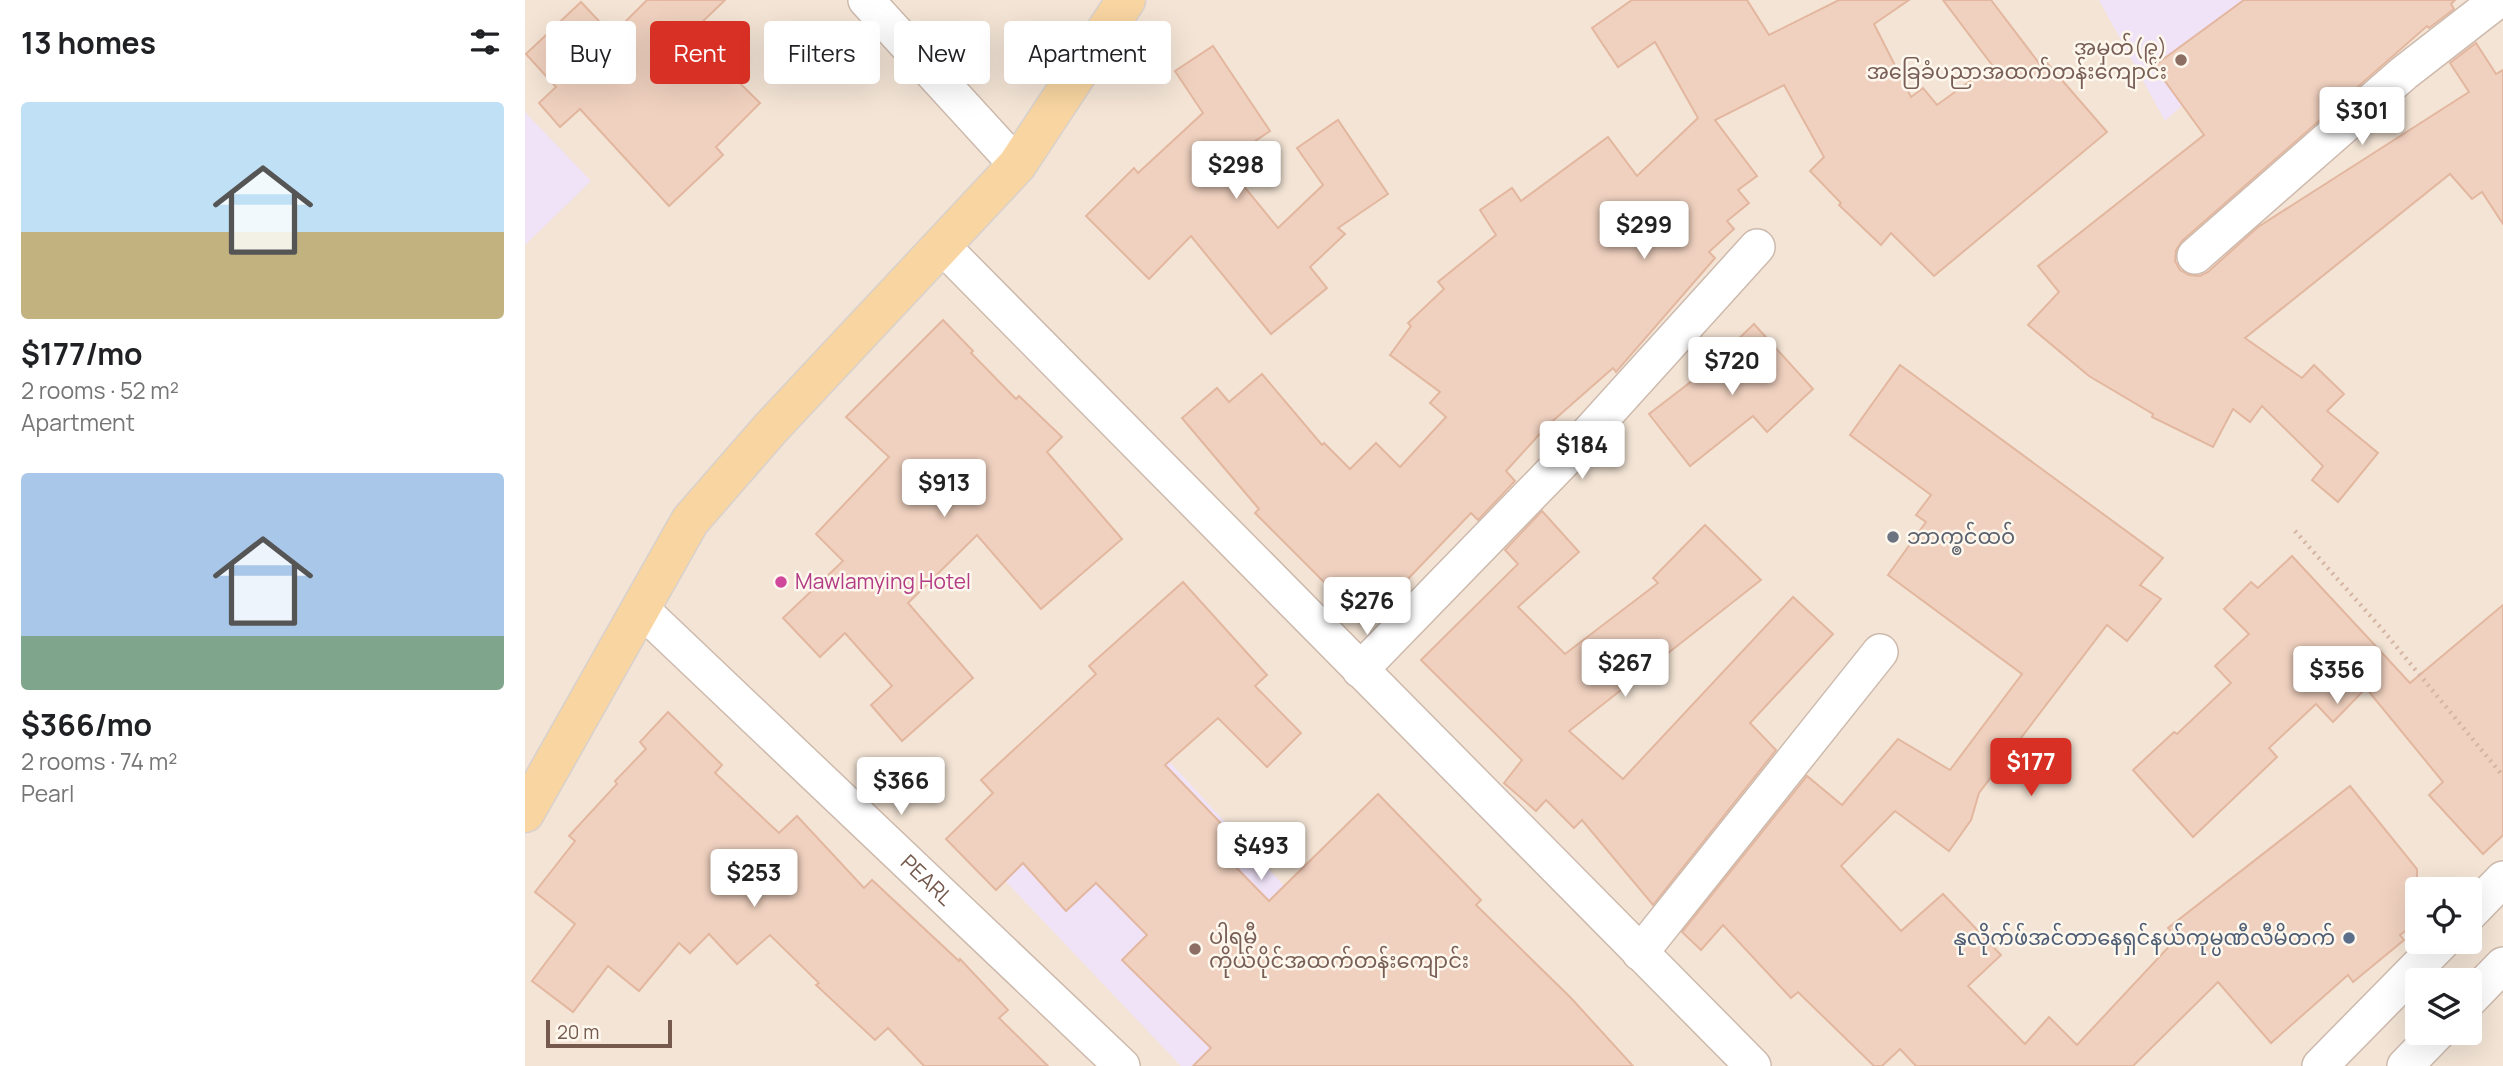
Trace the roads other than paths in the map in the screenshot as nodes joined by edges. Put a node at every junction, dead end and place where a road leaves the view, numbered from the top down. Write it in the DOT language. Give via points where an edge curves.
graph roads {
  1 [pos="866,0"];
  2 [pos="1126,0"];
  3 [pos="2498,0"];
  4 [pos="1017,165"];
  5 [pos="941,246"];
  6 [pos="1757,247"];
  7 [pos="2195,256"];
  8 [pos="641,609"];
  9 [pos="1880,652"];
  10 [pos="1360,670"];
  11 [pos="525,813"];
  12 [pos="2503,879"];
  13 [pos="2482,901"];
  14 [pos="1640,953"];
  15 [pos="2430,954"];
  16 [pos="2503,965"];
  17 [pos="2482,987"];
  18 [pos="1122,1066"];
  19 [pos="1753,1066"];
  20 [pos="2320,1066"];
  1 -- 4 [label="street"];
  2 -- 4 [label="main road"];
  3 -- 7 [label="street" via="2404,73"];
  4 -- 5 [label="main road"];
  5 -- 8 [label="main road" via="690,520"];
  5 -- 10 [label="street"];
  6 -- 10 [label="street" via="1567,457"];
  8 -- 11 [label="main road"];
  8 -- 18 [label="street, PEARL"];
  9 -- 14 [label="street"];
  10 -- 14 [label="street"];
  12 -- 13 [label="street"];
  14 -- 19 [label="street"];
  15 -- 20 [label="street"];
  16 -- 17 [label="street"];
}
